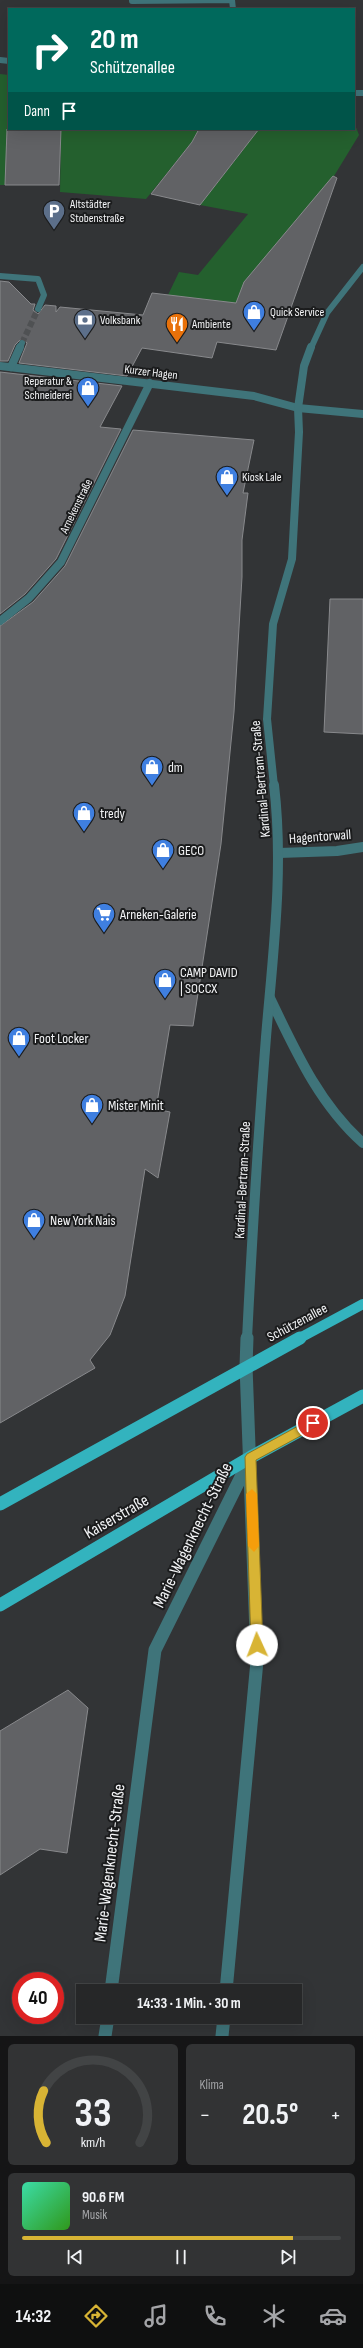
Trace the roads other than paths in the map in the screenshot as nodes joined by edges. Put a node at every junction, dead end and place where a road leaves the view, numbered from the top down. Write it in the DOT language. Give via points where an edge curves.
graph roads {
  1 [pos="132,1"];
  2 [pos="233,8"];
  3 [pos="363,267"];
  4 [pos="0,276"];
  5 [pos="38,310"];
  6 [pos="22,343"];
  7 [pos="0,366"];
  8 [pos="11,367"];
  9 [pos="150,383"];
  10 [pos="298,408"];
  11 [pos="363,414"];
  12 [pos="0,621"];
  13 [pos="363,847"];
  14 [pos="279,853"];
  15 [pos="269,996"];
  16 [pos="363,1143"];
  17 [pos="363,1304"];
  18 [pos="246,1366"];
  19 [pos="363,1396"];
  20 [pos="251,1457"];
  21 [pos="0,1504"];
  22 [pos="0,1605"];
  23 [pos="112,1984"];
  24 [pos="227,1984"];
  25 [pos="107,2024"];
  26 [pos="223,2024"];
  27 [pos="105,2036"];
  28 [pos="222,2036"];
  1 -- 2 [label="street" via="232,0"];
  3 -- 10 [label="street, Kardinal-Bertram-Straße" via="319,326 304,366"];
  4 -- 5 [label="street" via="38,279 44,295"];
  6 -- 8 [label="street"];
  7 -- 8 [label="street, Kurzer Hagen"];
  8 -- 9 [label="street, Kurzer Hagen"];
  9 -- 10 [label="street, Kurzer Hagen" via="254,396"];
  9 -- 12 [label="street, Arnekenstraße" via="61,562 29,598"];
  10 -- 11 [label="street, Kurzer Hagen"];
  10 -- 14 [label="street, Kardinal-Bertram-Straße" via="292,559 273,624 267,719"];
  13 -- 14 [label="street, Hagentorwall" via="337,852"];
  14 -- 15 [label="street, Kardinal-Bertram-Straße"];
  15 -- 16 [label="street, Kardinal-Bertram-Straße" via="300,1063 347,1131"];
  15 -- 18 [label="street, Kardinal-Bertram-Straße" via="254,1192"];
  17 -- 18 [label="main road, Schützenallee"];
  18 -- 20 [label="street, Kardinal-Bertram-Straße"];
  18 -- 21 [label="main road"];
  19 -- 20 [label="main road"];
  20 -- 22 [label="main road, Kaiserstraße"];
  20 -- 23 [label="street, Marie-Wagenknecht-Straße" via="155,1650"];
  20 -- 24 [label="street, Marie-Wagenknecht-Straße" via="257,1661"];
  25 -- 27 [label="street"];
  26 -- 28 [label="street"];
}
